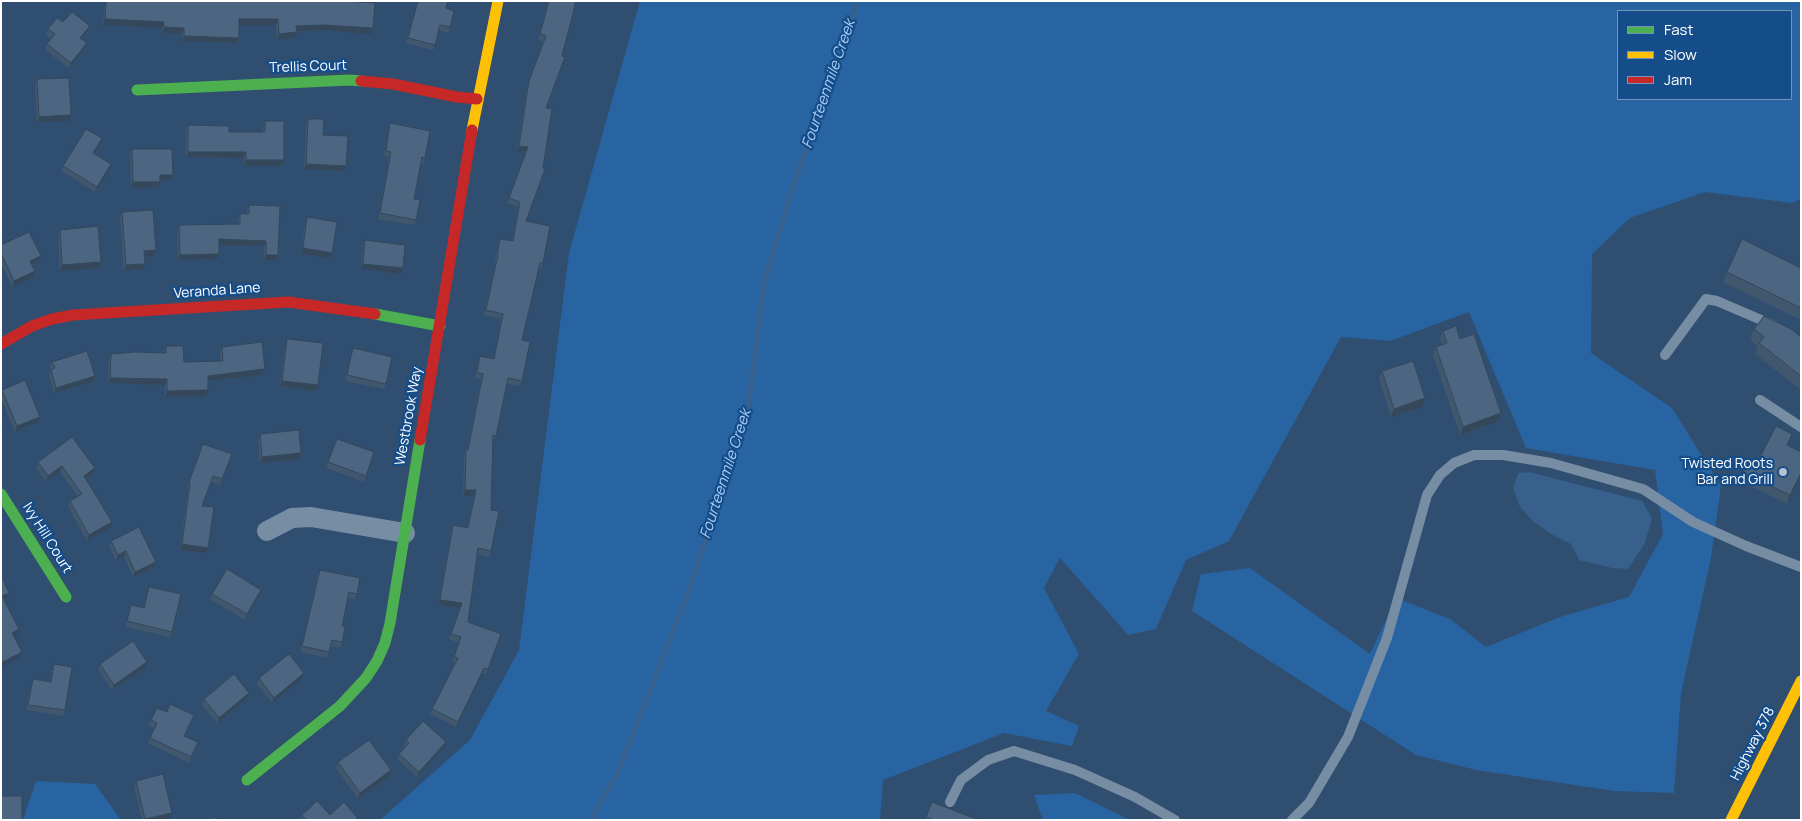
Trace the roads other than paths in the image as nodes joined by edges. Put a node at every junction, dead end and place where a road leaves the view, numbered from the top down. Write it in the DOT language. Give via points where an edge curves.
graph roads {
  1 [pos="498,1"];
  2 [pos="137,90"];
  3 [pos="477,99"];
  4 [pos="440,326"];
  5 [pos="1779,328"];
  6 [pos="1,344"];
  7 [pos="1665,355"];
  8 [pos="1760,400"];
  9 [pos="1801,428"];
  10 [pos="1,494"];
  11 [pos="266,532"];
  12 [pos="405,533"];
  13 [pos="1801,567"];
  14 [pos="66,598"];
  15 [pos="1801,682"];
  16 [pos="247,780"];
  17 [pos="950,802"];
  18 [pos="1175,820"];
  19 [pos="1292,820"];
  20 [pos="1731,820"];
  1 -- 3 [label="street, Westbrook Way"];
  2 -- 3 [label="street, Trellis Court" via="350,80"];
  3 -- 4 [label="street, Westbrook Way"];
  4 -- 6 [label="street, Veranda Lane" via="288,302 73,315 32,326"];
  4 -- 12 [label="street, Westbrook Way"];
  5 -- 7 [label="lane" via="1706,299"];
  8 -- 9 [label="lane"];
  10 -- 14 [label="street, Ivy Hill Court"];
  11 -- 12 [label="street" via="292,518 311,517"];
  12 -- 16 [label="street, Westbrook Way" via="390,623 377,661 340,706"];
  13 -- 19 [label="lane" via="1694,522 1643,489 1551,463 1502,455 1474,455 1454,463 1440,475 1427,495 1388,638 1348,737 1309,803"];
  15 -- 20 [label="street, Highway 378"];
  17 -- 18 [label="lane" via="961,780 988,760 1014,751 1075,770 1135,797"];
}
